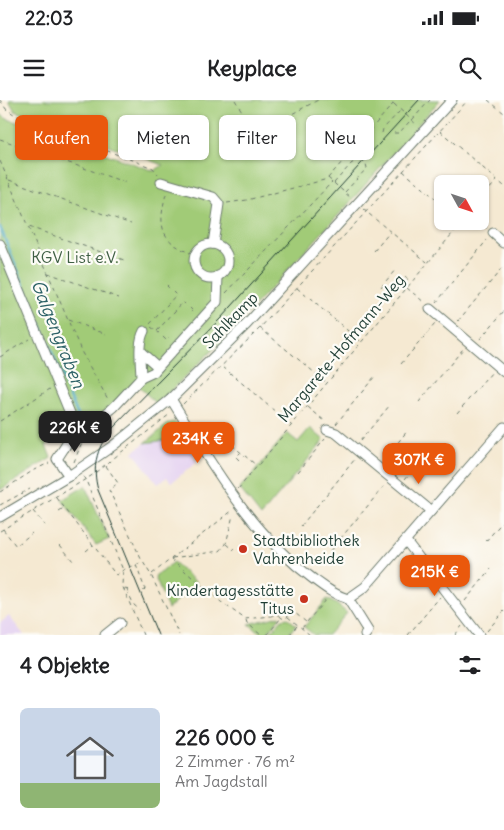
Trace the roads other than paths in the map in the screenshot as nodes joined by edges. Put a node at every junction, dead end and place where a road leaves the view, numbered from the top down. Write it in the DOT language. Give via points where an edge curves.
graph roads {
  1 [pos="451,101"];
  2 [pos="165,183"];
  3 [pos="493,233"];
  4 [pos="504,242"];
  5 [pos="0,244"];
  6 [pos="213,244"];
  7 [pos="218,276"];
  8 [pos="430,309"];
  9 [pos="147,328"];
  10 [pos="141,352"];
  11 [pos="158,367"];
  12 [pos="500,369"];
  13 [pos="141,378"];
  14 [pos="171,399"];
  15 [pos="504,426"];
  16 [pos="328,433"];
  17 [pos="79,435"];
  18 [pos="69,476"];
  19 [pos="431,511"];
  20 [pos="0,517"];
  21 [pos="406,541"];
  22 [pos="348,599"];
  23 [pos="120,624"];
  24 [pos="105,635"];
  25 [pos="365,635"];
  26 [pos="479,635"];
  1 -- 14 [label="street, Sahlkamp" via="353,202 247,324"];
  2 -- 6 [label="street" via="213,197 219,204"];
  3 -- 4 [label="street"];
  5 -- 17 [label="street"];
  6 -- 7 [label="street" via="222,248 228,258 226,268"];
  6 -- 7 [label="street" via="202,246 195,256 195,267 208,277"];
  7 -- 11 [label="street" via="217,302"];
  8 -- 12 [label="street"];
  9 -- 10 [label="street" via="141,336"];
  10 -- 11 [label="street"];
  10 -- 13 [label="street"];
  11 -- 13 [label="street"];
  13 -- 17 [label="street" via="114,407"];
  14 -- 18 [label="street, Sahlkamp" via="125,437"];
  14 -- 22 [label="street" via="240,505 273,544 332,592"];
  15 -- 19 [label="street"];
  16 -- 19 [label="street" via="336,432"];
  17 -- 18 [label="street" via="68,442 57,459"];
  18 -- 20 [label="street, Sahlkamp"];
  19 -- 21 [label="street"];
  21 -- 22 [label="street" via="364,587"];
  21 -- 26 [label="street"];
  22 -- 25 [label="street" via="368,631"];
  23 -- 24 [label="street"];
}
